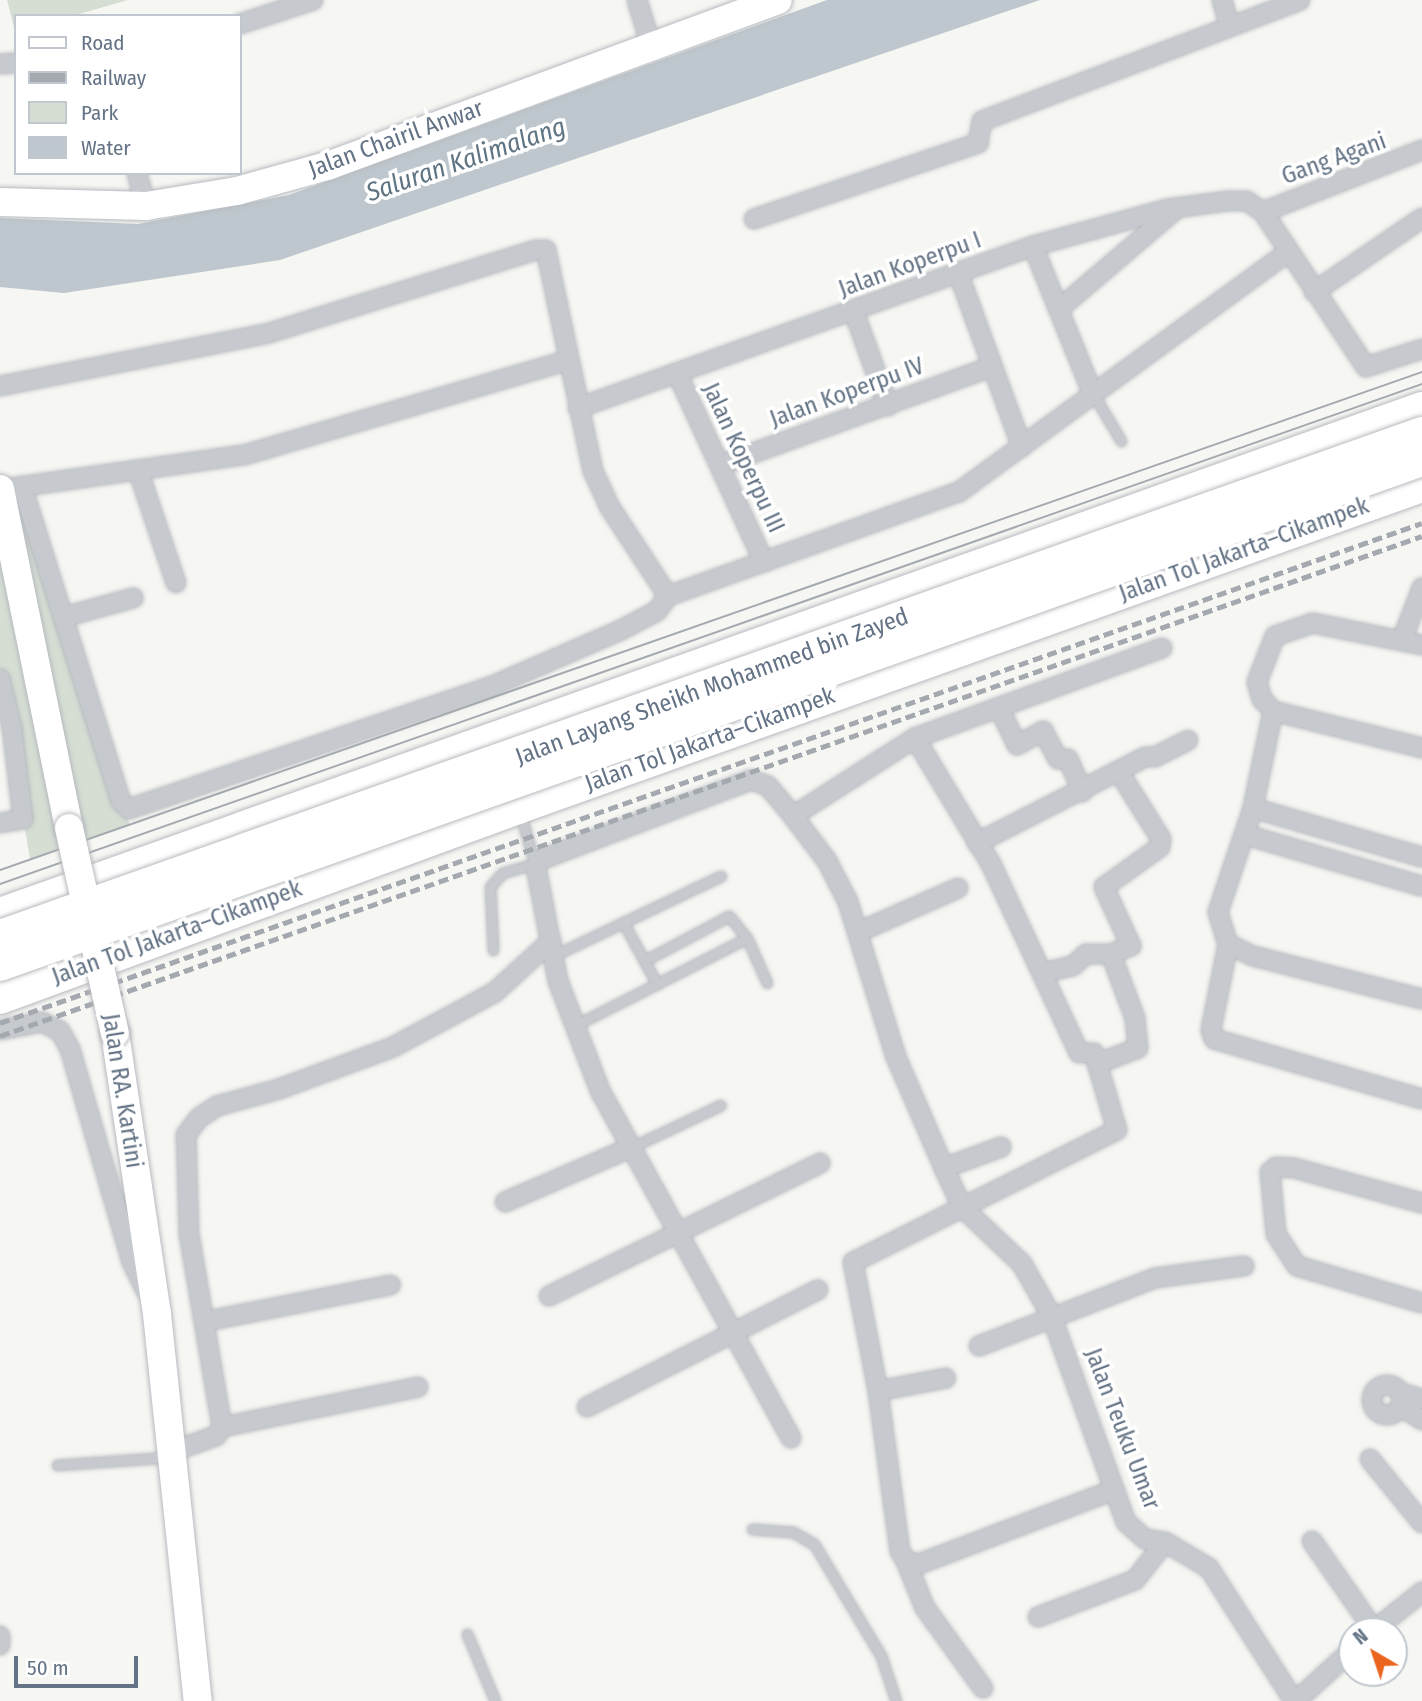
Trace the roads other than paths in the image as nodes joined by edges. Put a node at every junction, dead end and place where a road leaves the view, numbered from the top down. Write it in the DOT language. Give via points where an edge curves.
graph roads {
  1 [pos="313,0"];
  2 [pos="637,0"];
  3 [pos="778,0"];
  4 [pos="1222,0"];
  5 [pos="1300,0"];
  6 [pos="242,23"];
  7 [pos="1229,24"];
  8 [pos="651,46"];
  9 [pos="1420,158"];
  10 [pos="138,175"];
  11 [pos="0,202"];
  12 [pos="146,206"];
  13 [pos="1177,208"];
  14 [pos="1263,212"];
  15 [pos="1422,218"];
  16 [pos="754,219"];
  17 [pos="1033,246"];
  18 [pos="1287,253"];
  19 [pos="959,275"];
  20 [pos="1314,292"];
  21 [pos="1059,309"];
  22 [pos="854,312"];
  23 [pos="1422,349"];
  24 [pos="568,360"];
  25 [pos="991,367"];
  26 [pos="677,373"];
  27 [pos="0,386"];
  28 [pos="1092,392"];
  29 [pos="888,406"];
  30 [pos="578,408"];
  31 [pos="1422,408"];
  32 [pos="1422,433"];
  33 [pos="1121,441"];
  34 [pos="1022,447"];
  35 [pos="1422,460"];
  36 [pos="720,465"];
  37 [pos="138,471"];
  38 [pos="1422,486"];
  39 [pos="8,488"];
  40 [pos="764,562"];
  41 [pos="176,583"];
  42 [pos="1422,588"];
  43 [pos="668,596"];
  44 [pos="133,598"];
  45 [pos="64,617"];
  46 [pos="1402,640"];
  47 [pos="1422,645"];
  48 [pos="1162,648"];
  49 [pos="0,679"];
  50 [pos="2,701"];
  51 [pos="999,708"];
  52 [pos="1273,711"];
  53 [pos="915,738"];
  54 [pos="1188,740"];
  55 [pos="1422,748"];
  56 [pos="1119,772"];
  57 [pos="1083,792"];
  58 [pos="519,808"];
  59 [pos="1253,808"];
  60 [pos="793,816"];
  61 [pos="0,823"];
  62 [pos="1246,835"];
  63 [pos="977,843"];
  64 [pos="1422,857"];
  65 [pos="535,862"];
  66 [pos="721,876"];
  67 [pos="1422,886"];
  68 [pos="958,888"];
  69 [pos="0,914"];
  70 [pos="624,922"];
  71 [pos="861,931"];
  72 [pos="0,936"];
  73 [pos="747,938"];
  74 [pos="1228,944"];
  75 [pos="552,948"];
  76 [pos="492,950"];
  77 [pos="1111,954"];
  78 [pos="644,961"];
  79 [pos="0,965"];
  80 [pos="1042,973"];
  81 [pos="767,983"];
  82 [pos="657,984"];
  83 [pos="0,998"];
  84 [pos="1422,999"];
  85 [pos="574,1026"];
  86 [pos="0,1030"];
  87 [pos="1097,1064"];
  88 [pos="1422,1099"];
  89 [pos="720,1105"];
  90 [pos="632,1147"];
  91 [pos="1001,1147"];
  92 [pos="820,1163"];
  93 [pos="944,1168"];
  94 [pos="505,1202"];
  95 [pos="1422,1203"];
  96 [pos="962,1207"];
  97 [pos="678,1233"];
  98 [pos="1244,1266"];
  99 [pos="391,1285"];
  100 [pos="818,1290"];
  101 [pos="550,1296"];
  102 [pos="1422,1303"];
  103 [pos="157,1314"];
  104 [pos="1052,1315"];
  105 [pos="207,1321"];
  106 [pos="732,1333"];
  107 [pos="979,1346"];
  108 [pos="946,1378"];
  109 [pos="418,1387"];
  110 [pos="878,1391"];
  111 [pos="1422,1399"];
  112 [pos="587,1407"];
  113 [pos="1422,1420"];
  114 [pos="222,1427"];
  115 [pos="791,1438"];
  116 [pos="175,1454"];
  117 [pos="1370,1459"];
  118 [pos="57,1465"];
  119 [pos="1114,1490"];
  120 [pos="1422,1523"];
  121 [pos="752,1529"];
  122 [pos="1312,1541"];
  123 [pos="1166,1542"];
  124 [pos="906,1561"];
  125 [pos="1422,1592"];
  126 [pos="1038,1617"];
  127 [pos="1365,1617"];
  128 [pos="1390,1617"];
  129 [pos="467,1634"];
  130 [pos="0,1636"];
  131 [pos="0,1645"];
  132 [pos="1338,1663"];
  133 [pos="983,1688"];
  134 [pos="198,1701"];
  135 [pos="495,1701"];
  136 [pos="896,1701"];
  137 [pos="1295,1701"];
  1 -- 6 [label="street"];
  2 -- 8 [label="street"];
  3 -- 8 [label="main road, Jalan Chairil Anwar"];
  4 -- 7 [label="street"];
  5 -- 7 [label="street"];
  7 -- 16 [label="street" via="982,121 978,144"];
  8 -- 12 [label="main road, Jalan Chairil Anwar" via="331,165 237,191"];
  9 -- 14 [label="street, Gang Agani"];
  10 -- 12 [label="street"];
  11 -- 12 [label="main road, Jalan Chairil Anwar"];
  13 -- 14 [label="street, Jalan Koperpu I" via="1247,201"];
  13 -- 17 [label="street, Jalan Koperpu I"];
  13 -- 21 [label="street"];
  14 -- 18 [label="street"];
  15 -- 20 [label="street"];
  17 -- 19 [label="street, Jalan Koperpu I"];
  17 -- 21 [label="street"];
  18 -- 20 [label="street"];
  18 -- 28 [label="street"];
  19 -- 22 [label="street, Jalan Koperpu I"];
  19 -- 25 [label="street"];
  20 -- 23 [label="street" via="1366,367"];
  21 -- 28 [label="street"];
  22 -- 26 [label="street, Jalan Koperpu I"];
  22 -- 29 [label="street"];
  24 -- 27 [label="street" via="549,255 536,250 281,330"];
  24 -- 30 [label="street"];
  24 -- 37 [label="street" via="244,455"];
  25 -- 29 [label="street, Jalan Koperpu IV"];
  25 -- 34 [label="street"];
  26 -- 30 [label="street, Jalan Koperpu I"];
  26 -- 36 [label="street, Jalan Koperpu III"];
  28 -- 33 [label="lane"];
  28 -- 34 [label="street"];
  29 -- 36 [label="street, Jalan Koperpu IV"];
  30 -- 43 [label="street" via="600,490"];
  31 -- 69 [label="highway"];
  32 -- 72 [label="highway, Jalan Layang Sheikh Mohammed bin Zayed, bridge"];
  34 -- 40 [label="street" via="959,492"];
  35 -- 79 [label="highway, Jalan Layang Sheikh Mohammed bin Zayed, bridge"];
  36 -- 40 [label="street, Jalan Koperpu III"];
  37 -- 39 [label="street"];
  37 -- 41 [label="street"];
  38 -- 58 [label="highway, Jalan Tol Jakarta–Cikampek"];
  39 -- 45 [label="street"];
  39 -- 103 [label="main road, Jalan RA. Kartini, bridge" via="69,828 115,1033"];
  40 -- 43 [label="street"];
  42 -- 46 [label="street"];
  43 -- 45 [label="street" via="657,611 619,631 490,687 129,809 121,801"];
  44 -- 45 [label="street"];
  46 -- 47 [label="street"];
  46 -- 52 [label="street" via="1313,623 1275,636 1257,682 1262,699"];
  48 -- 51 [label="street"];
  49 -- 50 [label="street"];
  50 -- 61 [label="street" via="23,819"];
  51 -- 53 [label="street"];
  51 -- 57 [label="street" via="1017,745 1043,731 1058,759 1068,759"];
  52 -- 55 [label="street"];
  52 -- 59 [label="street"];
  53 -- 60 [label="street"];
  53 -- 63 [label="street"];
  54 -- 56 [label="street"];
  56 -- 57 [label="street"];
  56 -- 77 [label="street" via="1161,838 1160,847 1104,887 1131,946"];
  57 -- 63 [label="street"];
  58 -- 65 [label="lane"];
  58 -- 83 [label="highway, Jalan Tol Jakarta–Cikampek"];
  59 -- 62 [label="street"];
  59 -- 64 [label="street"];
  60 -- 65 [label="street" via="768,786 751,780"];
  60 -- 71 [label="street" via="827,861"];
  62 -- 67 [label="street"];
  62 -- 74 [label="street" via="1218,912"];
  63 -- 80 [label="street"];
  65 -- 75 [label="street"];
  65 -- 76 [label="lane" via="502,873 490,887"];
  66 -- 70 [label="lane"];
  68 -- 71 [label="street"];
  70 -- 75 [label="lane"];
  70 -- 78 [label="lane"];
  71 -- 93 [label="street" via="896,1057"];
  73 -- 78 [label="lane" via="734,919 721,918"];
  73 -- 81 [label="lane"];
  73 -- 82 [label="lane"];
  74 -- 84 [label="street" via="1253,956"];
  74 -- 88 [label="street" via="1211,1030 1214,1039"];
  75 -- 85 [label="street"];
  75 -- 105 [label="street" via="495,992 393,1047 279,1089 217,1106 199,1118 186,1135 189,1234"];
  77 -- 80 [label="street" via="1086,954 1073,966"];
  77 -- 87 [label="street" via="1135,1018 1138,1048"];
  78 -- 82 [label="lane"];
  80 -- 87 [label="street" via="1079,1053 1094,1053"];
  82 -- 85 [label="lane"];
  85 -- 90 [label="street" via="601,1093"];
  86 -- 103 [label="street" via="42,1022 60,1031 69,1048 132,1262"];
  87 -- 96 [label="street" via="1117,1130"];
  89 -- 90 [label="lane"];
  90 -- 94 [label="street"];
  90 -- 97 [label="street"];
  91 -- 93 [label="street"];
  92 -- 97 [label="street"];
  93 -- 96 [label="street"];
  95 -- 102 [label="street" via="1294,1168 1270,1171 1276,1234 1297,1266"];
  96 -- 104 [label="street, Jalan Teuku Umar" via="1022,1264"];
  96 -- 110 [label="street" via="853,1262"];
  97 -- 101 [label="street"];
  97 -- 106 [label="street"];
  98 -- 104 [label="street" via="1154,1278"];
  99 -- 105 [label="street"];
  100 -- 106 [label="street"];
  103 -- 116 [label="main road, Jalan RA. Kartini"];
  104 -- 107 [label="street"];
  104 -- 119 [label="street, Jalan Teuku Umar"];
  105 -- 114 [label="street"];
  106 -- 112 [label="street"];
  106 -- 115 [label="street"];
  108 -- 110 [label="street"];
  109 -- 114 [label="street"];
  110 -- 124 [label="street" via="900,1551"];
  111 -- 113 [label="street" via="1401,1400"];
  114 -- 116 [label="street" via="216,1436"];
  116 -- 118 [label="lane"];
  116 -- 134 [label="main road, Jalan RA. Kartini"];
  117 -- 120 [label="street"];
  119 -- 123 [label="street, Jalan Teuku Umar" via="1126,1522 1145,1539"];
  119 -- 124 [label="street" via="919,1564"];
  121 -- 136 [label="lane" via="793,1532 814,1545 881,1656"];
  122 -- 127 [label="street"];
  123 -- 126 [label="street" via="1135,1580"];
  123 -- 137 [label="street, Jalan Teuku Umar" via="1209,1568"];
  124 -- 133 [label="street" via="925,1608"];
  125 -- 128 [label="street"];
  129 -- 135 [label="lane"];
  130 -- 131 [label="street"];
  132 -- 137 [label="street"];
}
